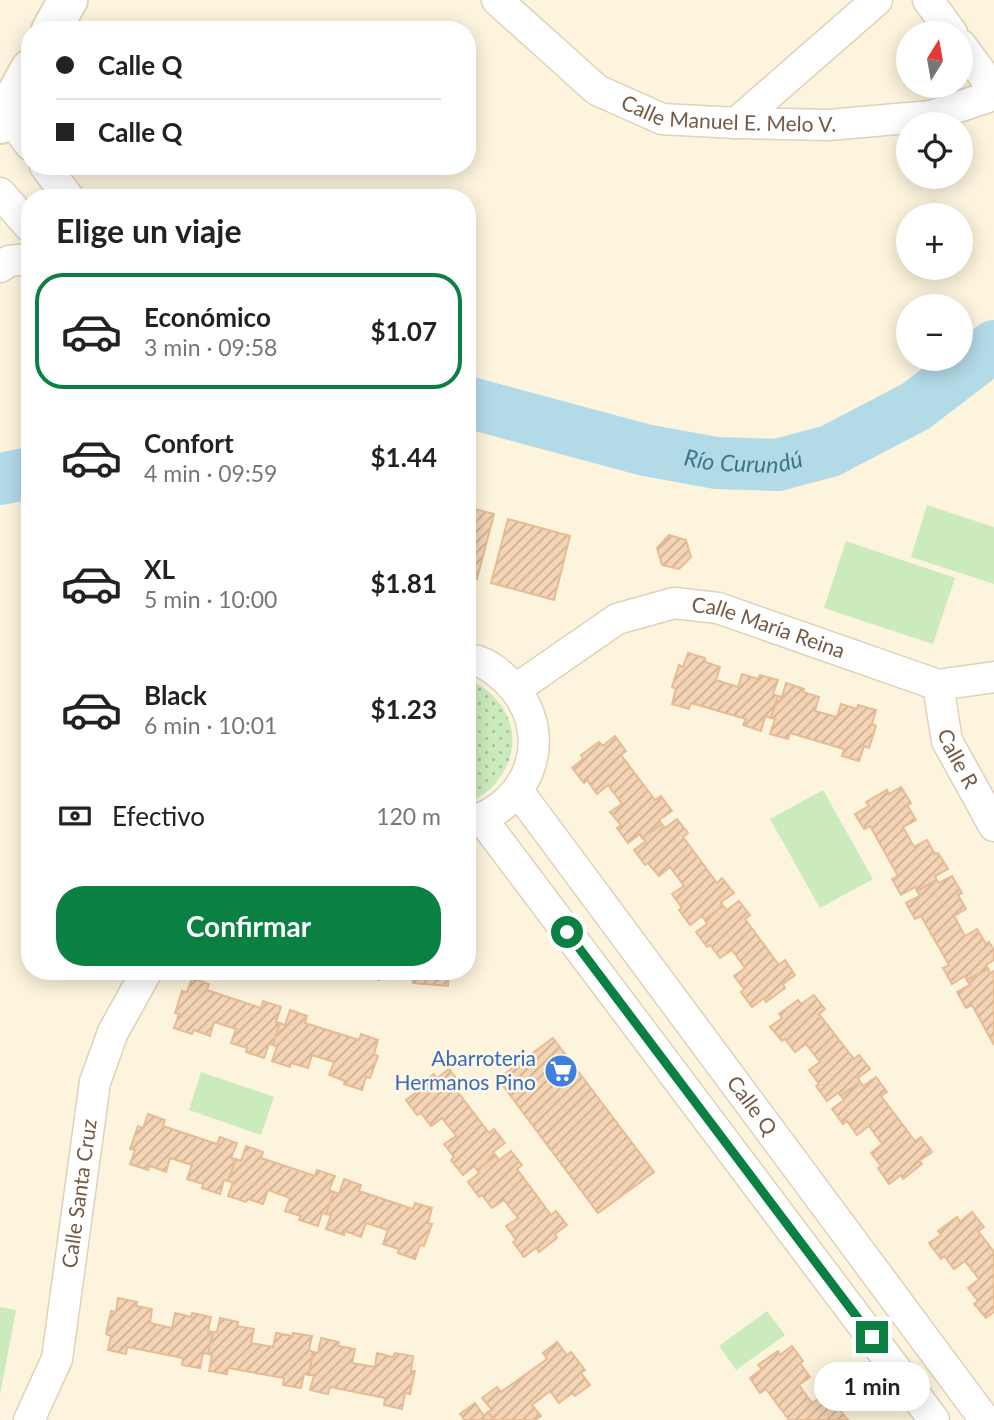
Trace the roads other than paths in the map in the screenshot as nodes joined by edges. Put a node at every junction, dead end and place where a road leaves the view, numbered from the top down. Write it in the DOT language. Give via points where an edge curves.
graph roads {
  1 [pos="68,0"];
  2 [pos="497,0"];
  3 [pos="877,0"];
  4 [pos="928,0"];
  5 [pos="56,21"];
  6 [pos="943,21"];
  7 [pos="973,62"];
  8 [pos="21,85"];
  9 [pos="994,92"];
  10 [pos="3,118"];
  11 [pos="736,123"];
  12 [pos="21,136"];
  13 [pos="0,193"];
  14 [pos="21,217"];
  15 [pos="21,259"];
  16 [pos="0,267"];
  17 [pos="476,660"];
  18 [pos="994,677"];
  19 [pos="939,685"];
  20 [pos="516,689"];
  21 [pos="518,791"];
  22 [pos="476,820"];
  23 [pos="476,824"];
  24 [pos="994,826"];
  25 [pos="143,980"];
  26 [pos="29,1420"];
  27 [pos="934,1420"];
  28 [pos="985,1420"];
  1 -- 5 [label="main road"];
  2 -- 11 [label="street, Calle Manuel E. Melo V." via="597,90 662,119"];
  3 -- 11 [label="street"];
  4 -- 6 [label="street"];
  7 -- 9 [label="street"];
  8 -- 10 [label="main road"];
  9 -- 11 [label="street, Calle Manuel E. Melo V." via="931,116 828,125"];
  10 -- 12 [label="street"];
  13 -- 14 [label="street"];
  15 -- 16 [label="street"];
  17 -- 20 [label="street"];
  18 -- 19 [label="street, Calle María Reina"];
  19 -- 20 [label="street, Calle María Reina" via="718,608 674,603 617,619"];
  19 -- 24 [label="street, Calle R" via="947,741"];
  20 -- 21 [label="street" via="528,708 534,751"];
  21 -- 22 [label="street" via="502,807"];
  21 -- 28 [label="street, Calle Q"];
  23 -- 27 [label="street, Calle Q"];
  25 -- 26 [label="street, Calle Santa Cruz" via="113,1032 95,1082 57,1359"];
}
